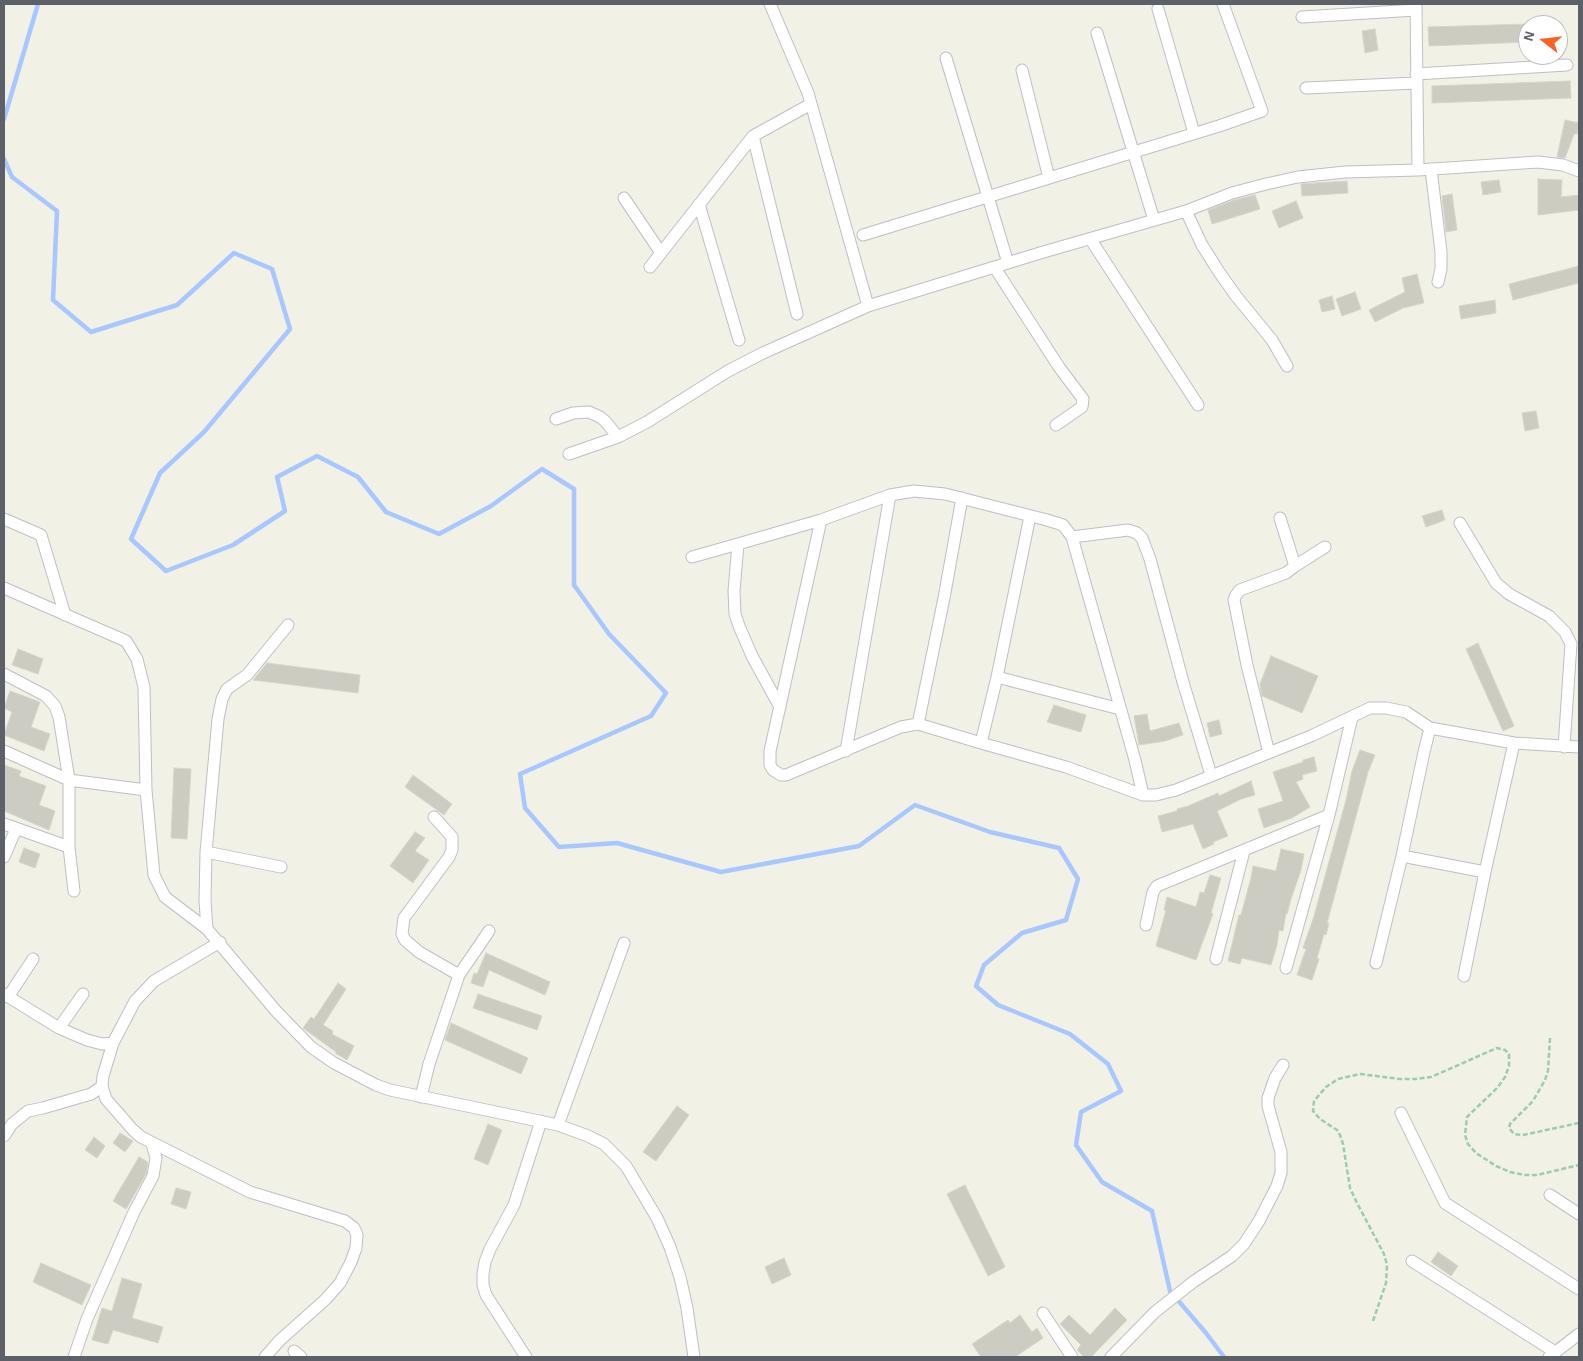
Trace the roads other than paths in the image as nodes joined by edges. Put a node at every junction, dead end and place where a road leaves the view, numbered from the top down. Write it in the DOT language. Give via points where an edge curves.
graph roads {
  1 [pos="770,4"];
  2 [pos="1223,4"];
  3 [pos="1416,7"];
  4 [pos="1158,9"];
  5 [pos="1302,17"];
  6 [pos="1097,33"];
  7 [pos="946,58"];
  8 [pos="1557,65"];
  9 [pos="1022,70"];
  10 [pos="1416,79"];
  11 [pos="1306,88"];
  12 [pos="811,104"];
  13 [pos="1194,133"];
  14 [pos="753,136"];
  15 [pos="1133,151"];
  16 [pos="1431,169"];
  17 [pos="1418,170"];
  18 [pos="1579,171"];
  19 [pos="1049,178"];
  20 [pos="988,197"];
  21 [pos="624,198"];
  22 [pos="699,204"];
  23 [pos="1186,211"];
  24 [pos="1154,220"];
  25 [pos="863,235"];
  26 [pos="1091,240"];
  27 [pos="661,253"];
  28 [pos="1008,263"];
  29 [pos="650,267"];
  30 [pos="995,268"];
  31 [pos="1438,282"];
  32 [pos="868,306"];
  33 [pos="797,314"];
  34 [pos="739,340"];
  35 [pos="1287,366"];
  36 [pos="1198,405"];
  37 [pos="556,419"];
  38 [pos="1056,425"];
  39 [pos="618,436"];
  40 [pos="569,454"];
  41 [pos="890,495"];
  42 [pos="962,498"];
  43 [pos="1030,516"];
  44 [pos="1280,518"];
  45 [pos="4,519"];
  46 [pos="821,520"];
  47 [pos="1460,523"];
  48 [pos="1072,536"];
  49 [pos="738,544"];
  50 [pos="1324,547"];
  51 [pos="692,557"];
  52 [pos="1295,566"];
  53 [pos="4,588"];
  54 [pos="65,615"];
  55 [pos="288,625"];
  56 [pos="1575,644"];
  57 [pos="4,674"];
  58 [pos="997,677"];
  59 [pos="780,707"];
  60 [pos="1120,709"];
  61 [pos="1352,717"];
  62 [pos="918,724"];
  63 [pos="1430,728"];
  64 [pos="1514,743"];
  65 [pos="981,744"];
  66 [pos="1564,747"];
  67 [pos="1579,747"];
  68 [pos="4,751"];
  69 [pos="846,751"];
  70 [pos="1268,754"];
  71 [pos="1211,776"];
  72 [pos="69,780"];
  73 [pos="146,790"];
  74 [pos="1143,795"];
  75 [pos="1329,814"];
  76 [pos="434,817"];
  77 [pos="4,824"];
  78 [pos="16,829"];
  79 [pos="69,847"];
  80 [pos="1244,851"];
  81 [pos="206,852"];
  82 [pos="1402,856"];
  83 [pos="4,858"];
  84 [pos="281,867"];
  85 [pos="1485,872"];
  86 [pos="74,890"];
  87 [pos="1146,925"];
  88 [pos="207,929"];
  89 [pos="489,931"];
  90 [pos="220,942"];
  91 [pos="624,943"];
  92 [pos="33,959"];
  93 [pos="1216,959"];
  94 [pos="1376,964"];
  95 [pos="1286,968"];
  96 [pos="459,975"];
  97 [pos="1464,976"];
  98 [pos="83,994"];
  99 [pos="6,995"];
  100 [pos="59,1028"];
  101 [pos="113,1043"];
  102 [pos="1283,1065"];
  103 [pos="103,1090"];
  104 [pos="421,1097"];
  105 [pos="1401,1113"];
  106 [pos="541,1121"];
  107 [pos="558,1125"];
  108 [pos="4,1136"];
  109 [pos="152,1144"];
  110 [pos="1550,1195"];
  111 [pos="1579,1214"];
  112 [pos="1412,1261"];
  113 [pos="1579,1289"];
  114 [pos="1043,1313"];
  115 [pos="1579,1334"];
  116 [pos="1552,1355"];
  117 [pos="74,1357"];
  118 [pos="265,1357"];
  119 [pos="526,1357"];
  120 [pos="694,1357"];
  121 [pos="1072,1357"];
  122 [pos="1110,1357"];
  1 -- 12 [label="street"];
  2 -- 13 [label="street" via="1262,111"];
  3 -- 5 [label="street"];
  3 -- 10 [label="street"];
  4 -- 13 [label="street"];
  6 -- 15 [label="street"];
  7 -- 20 [label="street"];
  8 -- 10 [label="street"];
  9 -- 19 [label="street"];
  10 -- 11 [label="street"];
  10 -- 17 [label="street"];
  12 -- 14 [label="street"];
  12 -- 32 [label="street"];
  13 -- 15 [label="street"];
  14 -- 22 [label="street"];
  14 -- 33 [label="street"];
  15 -- 19 [label="street"];
  15 -- 24 [label="street"];
  16 -- 17 [label="street"];
  16 -- 18 [label="street" via="1538,162 1563,164"];
  16 -- 31 [label="street" via="1441,252"];
  17 -- 23 [label="street" via="1298,177 1232,193"];
  19 -- 20 [label="street"];
  20 -- 25 [label="street"];
  20 -- 28 [label="street"];
  21 -- 27 [label="street"];
  22 -- 27 [label="street"];
  22 -- 34 [label="street"];
  23 -- 24 [label="street"];
  23 -- 35 [label="street" via="1202,245 1236,296 1272,340"];
  24 -- 26 [label="street"];
  26 -- 28 [label="street"];
  26 -- 36 [label="street"];
  27 -- 29 [label="street"];
  28 -- 30 [label="street"];
  30 -- 32 [label="street"];
  30 -- 38 [label="street" via="1082,399 1082,406"];
  32 -- 39 [label="street" via="763,352"];
  37 -- 39 [label="street" via="580,412 595,414"];
  39 -- 40 [label="street"];
  41 -- 42 [label="street" via="914,491"];
  41 -- 46 [label="street"];
  41 -- 69 [label="street"];
  42 -- 43 [label="street"];
  42 -- 62 [label="street"];
  43 -- 48 [label="street" via="1058,523 1066,527"];
  43 -- 58 [label="street"];
  44 -- 52 [label="street"];
  45 -- 54 [label="street" via="41,535"];
  46 -- 49 [label="street"];
  46 -- 59 [label="street"];
  47 -- 56 [label="street" via="1496,583 1549,616"];
  48 -- 60 [label="street"];
  48 -- 71 [label="street" via="1128,530 1142,538"];
  49 -- 51 [label="street"];
  49 -- 59 [label="street" via="734,603 738,626"];
  50 -- 52 [label="street"];
  52 -- 70 [label="street" via="1240,590 1235,597"];
  53 -- 54 [label="street"];
  54 -- 73 [label="street" via="126,641 137,659 144,687"];
  55 -- 81 [label="street" via="247,675 227,689 222,699"];
  56 -- 66 [label="street"];
  57 -- 72 [label="street" via="46,696 55,706"];
  58 -- 60 [label="street"];
  58 -- 65 [label="street"];
  59 -- 69 [label="street" via="769,760 777,774 786,775"];
  60 -- 74 [label="street"];
  61 -- 63 [label="street" via="1370,708 1386,708 1406,712"];
  61 -- 70 [label="street"];
  61 -- 75 [label="street"];
  62 -- 65 [label="street"];
  62 -- 69 [label="street" via="901,727"];
  63 -- 64 [label="street"];
  63 -- 82 [label="street"];
  64 -- 66 [label="street"];
  64 -- 85 [label="street"];
  65 -- 74 [label="street" via="1066,767"];
  66 -- 67 [label="street"];
  68 -- 72 [label="street"];
  70 -- 71 [label="street"];
  71 -- 74 [label="street" via="1165,794"];
  72 -- 73 [label="street"];
  72 -- 79 [label="street"];
  73 -- 88 [label="street" via="154,875 159,888 165,897"];
  75 -- 80 [label="street"];
  75 -- 95 [label="street"];
  76 -- 96 [label="street" via="452,837 452,850 404,918 402,934 419,952"];
  77 -- 78 [label="street"];
  78 -- 79 [label="street"];
  78 -- 83 [label="street"];
  79 -- 86 [label="street"];
  80 -- 87 [label="street" via="1156,886"];
  80 -- 93 [label="street"];
  81 -- 84 [label="street"];
  81 -- 88 [label="street"];
  82 -- 85 [label="street"];
  82 -- 94 [label="street"];
  85 -- 97 [label="street"];
  88 -- 90 [label="street"];
  89 -- 96 [label="street"];
  90 -- 101 [label="street" via="146,988 131,1008"];
  90 -- 104 [label="street" via="258,990 311,1047 376,1085"];
  91 -- 107 [label="street"];
  92 -- 99 [label="street"];
  96 -- 104 [label="street"];
  98 -- 100 [label="street"];
  99 -- 100 [label="street"];
  100 -- 101 [label="street" via="87,1040"];
  101 -- 103 [label="street" via="103,1076"];
  102 -- 122 [label="street" via="1268,1098 1281,1152 1281,1173 1259,1221 1244,1244 1155,1312"];
  103 -- 108 [label="street" via="100,1088 91,1094 28,1111 12,1124"];
  103 -- 109 [label="street" via="106,1099 133,1130"];
  104 -- 106 [label="street"];
  105 -- 113 [label="street" via="1445,1203"];
  106 -- 107 [label="street"];
  106 -- 119 [label="street" via="514,1205 490,1250 483,1274 486,1295"];
  107 -- 120 [label="street" via="604,1144 626,1166 640,1187 657,1218 680,1278"];
  109 -- 117 [label="street" via="156,1158 153,1176 87,1319"];
  109 -- 118 [label="street" via="250,1192 345,1221 354,1228 356,1248 340,1283"];
  110 -- 111 [label="street"];
  112 -- 116 [label="street"];
  114 -- 121 [label="street"];
  115 -- 116 [label="street"];
}
